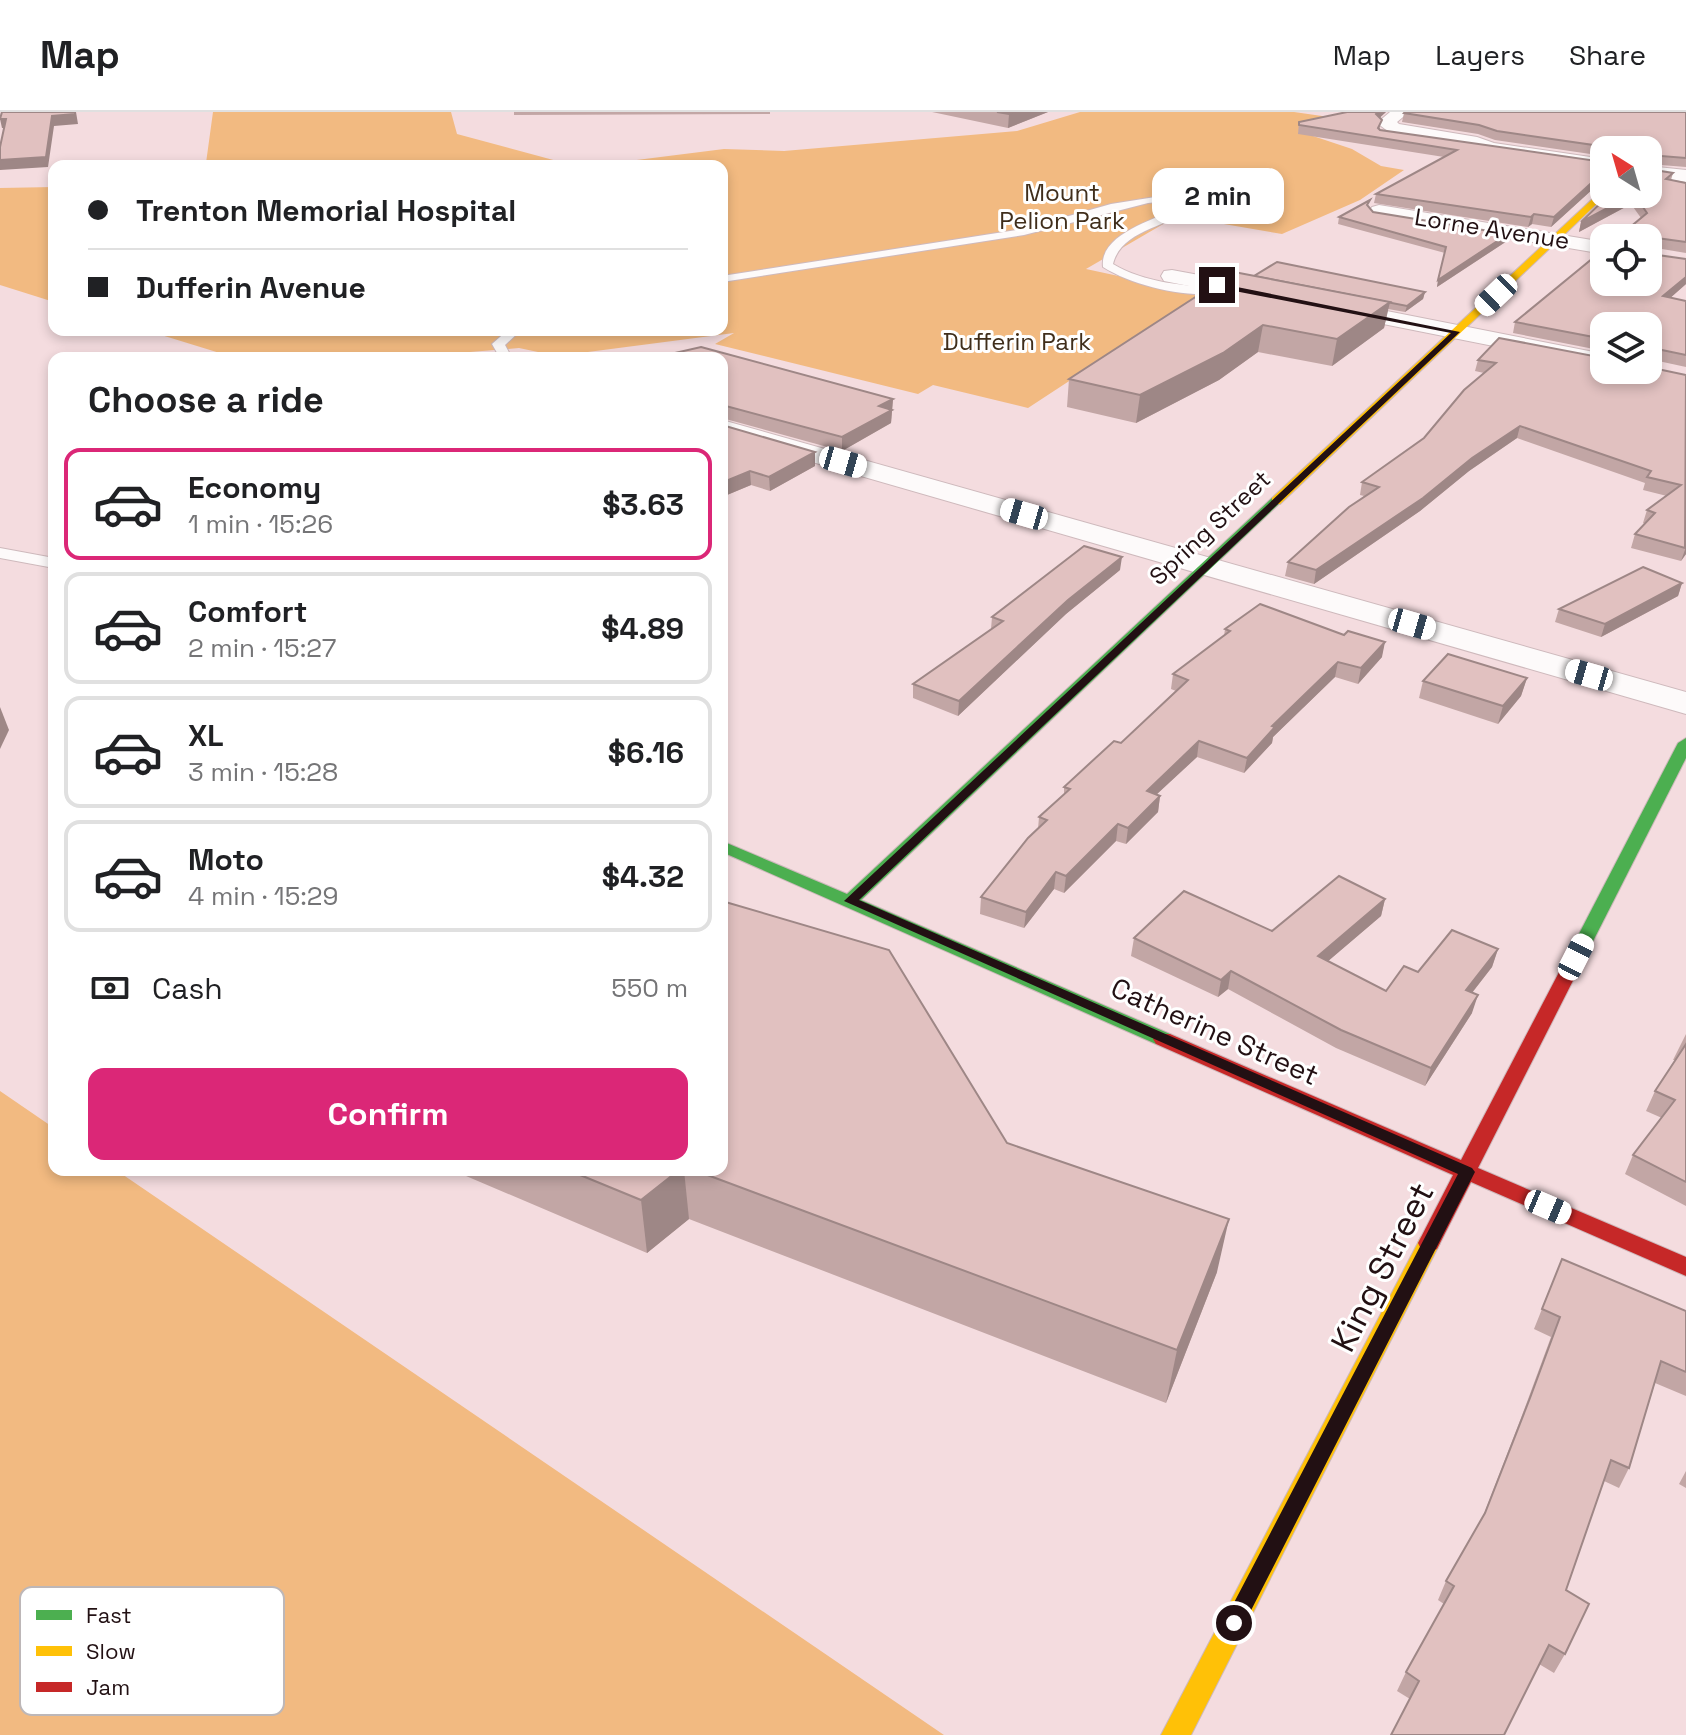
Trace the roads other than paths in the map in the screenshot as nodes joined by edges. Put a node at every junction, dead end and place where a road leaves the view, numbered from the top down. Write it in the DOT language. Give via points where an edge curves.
graph roads {
  1 [pos="1401,112"];
  2 [pos="1590,162"];
  3 [pos="1662,173"];
  4 [pos="1686,176"];
  5 [pos="1590,206"];
  6 [pos="1379,211"];
  7 [pos="1554,239"];
  8 [pos="1590,245"];
  9 [pos="1172,276"];
  10 [pos="728,278"];
  11 [pos="1239,290"];
  12 [pos="1457,332"];
  13 [pos="508,336"];
  14 [pos="503,352"];
  15 [pos="1590,358"];
  16 [pos="728,430"];
  17 [pos="0,553"];
  18 [pos="48,562"];
  19 [pos="1204,565"];
  20 [pos="1686,703"];
  21 [pos="1686,743"];
  22 [pos="728,849"];
  23 [pos="850,901"];
  24 [pos="1467,1172"];
  25 [pos="1686,1267"];
  26 [pos="1176,1735"];
  1 -- 2 [label="street" via="1383,129"];
  3 -- 4 [label="street"];
  5 -- 7 [label="street, Spring Street"];
  6 -- 7 [label="street, Lorne Avenue"];
  7 -- 8 [label="street, Lorne Avenue"];
  7 -- 12 [label="street, Spring Street"];
  9 -- 11 [label="street"];
  10 -- 11 [label="lane" via="1024,232 1111,207 1168,198 1187,208 1111,250 1107,265 1128,275 1211,291"];
  11 -- 12 [label="street"];
  12 -- 15 [label="street"];
  12 -- 19 [label="street, Spring Street"];
  13 -- 14 [label="lane" via="498,344"];
  16 -- 19 [label="street"];
  17 -- 18 [label="lane"];
  19 -- 20 [label="street"];
  19 -- 23 [label="street, Spring Street"];
  21 -- 24 [label="street, King Street"];
  22 -- 23 [label="street, Catherine Street"];
  23 -- 24 [label="street, Catherine Street"];
  24 -- 25 [label="street, Catherine Street"];
  24 -- 26 [label="street, King Street"];
}
